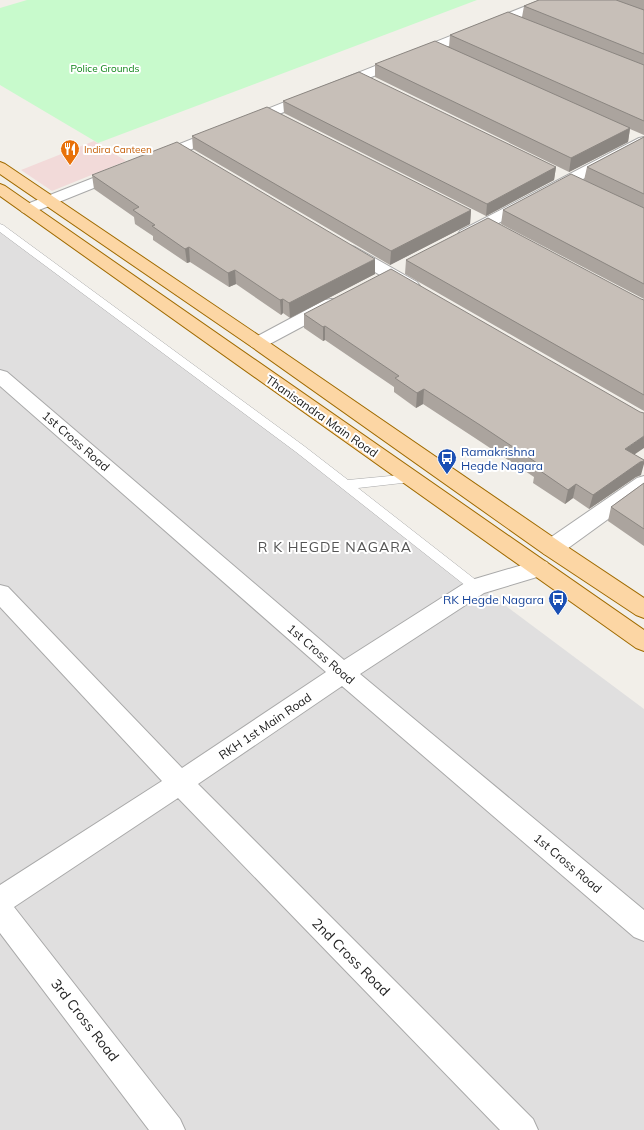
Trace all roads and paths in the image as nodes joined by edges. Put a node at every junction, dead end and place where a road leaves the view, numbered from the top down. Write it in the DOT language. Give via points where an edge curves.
graph roads {
  1 [pos="552,0"];
  2 [pos="507,18"];
  3 [pos="522,24"];
  4 [pos="434,47"];
  5 [pos="449,54"];
  6 [pos="360,77"];
  7 [pos="374,84"];
  8 [pos="640,140"];
  9 [pos="179,149"];
  10 [pos="200,161"];
  11 [pos="0,167"];
  12 [pos="0,189"];
  13 [pos="49,201"];
  14 [pos="28,209"];
  15 [pos="0,226"];
  16 [pos="335,242"];
  17 [pos="451,242"];
  18 [pos="424,294"];
  19 [pos="348,296"];
  20 [pos="258,343"];
  21 [pos="0,376"];
  22 [pos="411,478"];
  23 [pos="644,482"];
  24 [pos="344,485"];
  25 [pos="527,530"];
  26 [pos="506,545"];
  27 [pos="552,548"];
  28 [pos="539,568"];
  29 [pos="595,577"];
  30 [pos="476,587"];
  31 [pos="0,593"];
  32 [pos="574,593"];
  33 [pos="644,609"];
  34 [pos="644,642"];
  35 [pos="343,673"];
  36 [pos="180,784"];
  37 [pos="0,901"];
  38 [pos="0,911"];
  39 [pos="644,928"];
  40 [pos="169,1130"];
  41 [pos="522,1130"];
  1 -- 2 [label="street"];
  2 -- 3 [label="street"];
  2 -- 4 [label="street"];
  4 -- 5 [label="street"];
  4 -- 6 [label="street"];
  6 -- 7 [label="street"];
  6 -- 9 [label="street" via="276,117"];
  8 -- 17 [label="street"];
  9 -- 10 [label="street"];
  9 -- 13 [label="street"];
  11 -- 13 [label="main road, Thanisandra Main Road"];
  12 -- 14 [label="main road, Thanisandra Main Road"];
  13 -- 14 [label="street"];
  13 -- 20 [label="main road, Thanisandra Main Road"];
  14 -- 22 [label="main road, Thanisandra Main Road"];
  15 -- 24 [label="lane"];
  16 -- 18 [label="street"];
  19 -- 20 [label="street"];
  20 -- 25 [label="main road, Thanisandra Main Road"];
  21 -- 35 [label="street, 1st Cross Road"];
  22 -- 24 [label="lane"];
  22 -- 26 [label="main road, Thanisandra Main Road"];
  23 -- 27 [label="street"];
  24 -- 30 [label="lane"];
  25 -- 26 [label="main road"];
  25 -- 27 [label="main road, Thanisandra Main Road"];
  26 -- 28 [label="main road, Thanisandra Main Road"];
  27 -- 29 [label="main road, Thanisandra Main Road"];
  28 -- 30 [label="street, RKH 1st Main Road"];
  28 -- 32 [label="main road, Thanisandra Main Road"];
  29 -- 32 [label="main road"];
  29 -- 33 [label="main road, Thanisandra Main Road"];
  30 -- 35 [label="street, RKH 1st Main Road"];
  31 -- 36 [label="street, 2nd Cross Road"];
  32 -- 34 [label="main road, Thanisandra Main Road"];
  35 -- 36 [label="street, RKH 1st Main Road"];
  35 -- 39 [label="street, 1st Cross Road"];
  36 -- 37 [label="street, RKH 1st Main Road"];
  36 -- 41 [label="street, 2nd Cross Road"];
  38 -- 40 [label="street, 3rd Cross Road"];
}
